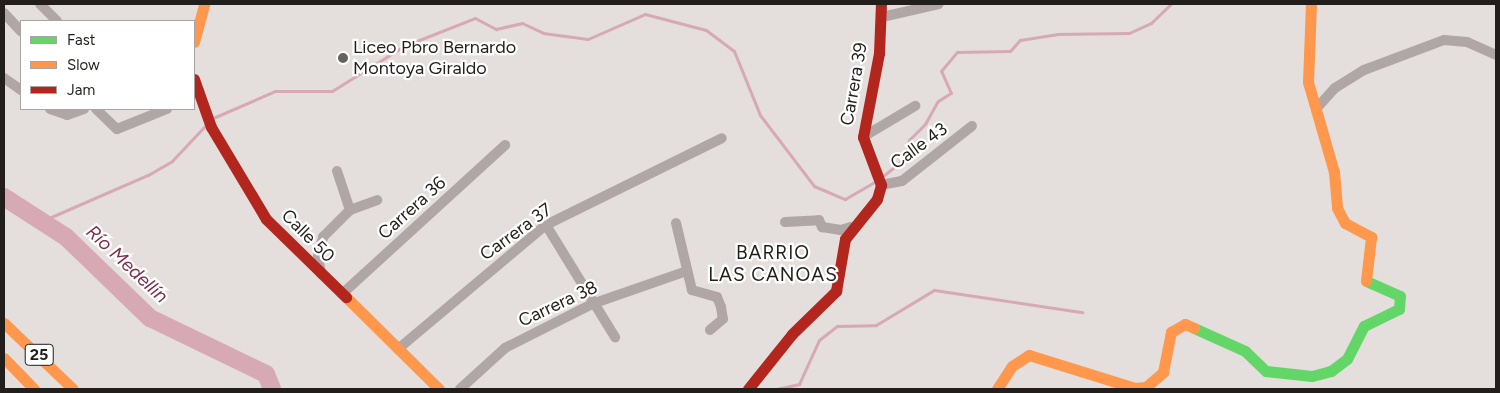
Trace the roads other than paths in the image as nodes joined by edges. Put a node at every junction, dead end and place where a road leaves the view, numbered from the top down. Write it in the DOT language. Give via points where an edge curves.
graph roads {
  1 [pos="40,4"];
  2 [pos="204,4"];
  3 [pos="881,4"];
  4 [pos="939,4"];
  5 [pos="1311,4"];
  6 [pos="4,13"];
  7 [pos="882,17"];
  8 [pos="56,20"];
  9 [pos="20,30"];
  10 [pos="195,38"];
  11 [pos="1496,55"];
  12 [pos="4,78"];
  13 [pos="20,89"];
  14 [pos="196,97"];
  15 [pos="915,106"];
  16 [pos="1316,109"];
  17 [pos="53,110"];
  18 [pos="81,110"];
  19 [pos="97,110"];
  20 [pos="164,110"];
  21 [pos="972,126"];
  22 [pos="863,137"];
  23 [pos="722,138"];
  24 [pos="505,145"];
  25 [pos="337,171"];
  26 [pos="882,185"];
  27 [pos="377,200"];
  28 [pos="350,210"];
  29 [pos="785,222"];
  30 [pos="676,223"];
  31 [pos="546,225"];
  32 [pos="851,227"];
  33 [pos="684,272"];
  34 [pos="321,274"];
  35 [pos="342,294"];
  36 [pos="592,304"];
  37 [pos="4,323"];
  38 [pos="710,330"];
  39 [pos="615,337"];
  40 [pos="398,349"];
  41 [pos="4,358"];
  42 [pos="34,389"];
  43 [pos="73,389"];
  44 [pos="439,389"];
  45 [pos="460,389"];
  46 [pos="748,389"];
  47 [pos="996,389"];
  1 -- 8 [label="street"];
  2 -- 10 [label="main road"];
  3 -- 7 [label="main road, Carrera 39"];
  4 -- 7 [label="street"];
  5 -- 16 [label="main road" via="1307,66"];
  6 -- 9 [label="street"];
  7 -- 22 [label="main road, Carrera 39"];
  11 -- 16 [label="street" via="1467,42 1444,40 1364,70 1335,88"];
  12 -- 13 [label="street"];
  14 -- 34 [label="main road, Calle 50" via="258,208"];
  15 -- 22 [label="street"];
  16 -- 47 [label="main road" via="1334,172 1337,208 1345,224 1372,242 1362,269 1364,280 1395,292 1401,302 1393,314 1364,326 1346,359 1331,371 1312,376 1275,374 1245,351 1185,324 1171,332 1163,372 1146,387 1135,388 1029,355 1012,366"];
  17 -- 18 [label="street" via="67,115"];
  19 -- 20 [label="street" via="117,129"];
  21 -- 26 [label="street, Calle 43" via="902,181"];
  22 -- 26 [label="main road, Carrera 39"];
  23 -- 31 [label="street, Carrera 37"];
  24 -- 35 [label="street, Carrera 36"];
  25 -- 28 [label="street"];
  26 -- 32 [label="main road" via="868,214"];
  27 -- 28 [label="street"];
  28 -- 34 [label="street" via="318,248"];
  29 -- 32 [label="street" via="819,220 822,227 841,230"];
  30 -- 33 [label="street"];
  31 -- 36 [label="street"];
  31 -- 40 [label="street, Carrera 37"];
  32 -- 46 [label="main road" via="836,290 792,334"];
  33 -- 36 [label="street, Carrera 38"];
  33 -- 38 [label="street" via="692,290 717,297 723,320"];
  34 -- 35 [label="main road, Calle 50"];
  35 -- 40 [label="main road, Calle 50"];
  36 -- 39 [label="street"];
  36 -- 45 [label="street, Carrera 38" via="505,348"];
  37 -- 43 [label="main road, 25"];
  40 -- 44 [label="main road, Calle 50"];
  41 -- 42 [label="main road, 25"];
}
